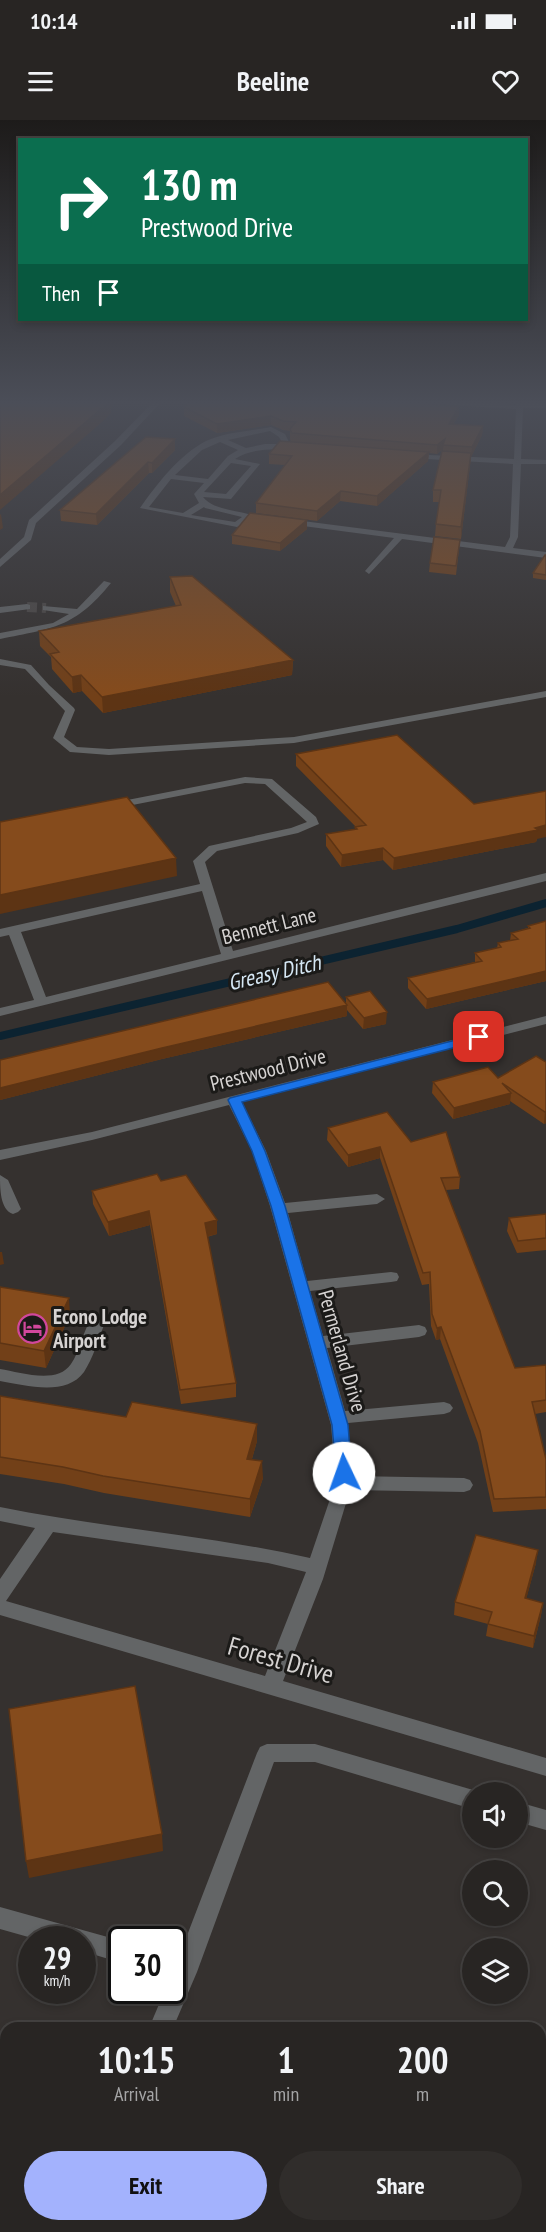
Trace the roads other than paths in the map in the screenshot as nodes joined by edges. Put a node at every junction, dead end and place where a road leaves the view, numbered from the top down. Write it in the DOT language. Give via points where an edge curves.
graph roads {
  1 [pos="56,500"];
  2 [pos="151,500"];
  3 [pos="202,500"];
  4 [pos="515,500"];
  5 [pos="204,503"];
  6 [pos="184,516"];
  7 [pos="248,516"];
  8 [pos="399,537"];
  9 [pos="508,550"];
  10 [pos="546,555"];
  11 [pos="0,564"];
  12 [pos="369,571"];
  13 [pos="107,583"];
  14 [pos="27,606"];
  15 [pos="46,609"];
  16 [pos="0,610"];
  17 [pos="79,612"];
  18 [pos="0,626"];
  19 [pos="12,635"];
  20 [pos="0,636"];
  21 [pos="0,662"];
  22 [pos="546,694"];
  23 [pos="105,807"];
  24 [pos="546,877"];
  25 [pos="208,886"];
  26 [pos="14,930"];
  27 [pos="0,933"];
  28 [pos="228,956"];
  29 [pos="41,1002"];
  30 [pos="0,1012"];
  31 [pos="546,1020"];
  32 [pos="234,1100"];
  33 [pos="0,1155"];
  34 [pos="0,1180"];
  35 [pos="377,1199"];
  36 [pos="13,1209"];
  37 [pos="279,1209"];
  38 [pos="391,1278"];
  39 [pos="301,1287"];
  40 [pos="96,1325"];
  41 [pos="419,1331"];
  42 [pos="317,1343"];
  43 [pos="0,1375"];
  44 [pos="444,1408"];
  45 [pos="338,1418"];
  46 [pos="342,1483"];
  47 [pos="464,1485"];
  48 [pos="0,1514"];
  49 [pos="48,1524"];
  50 [pos="317,1567"];
  51 [pos="0,1595"];
  52 [pos="0,1607"];
  53 [pos="271,1685"];
  54 [pos="546,1767"];
  55 [pos="462,1796"];
  56 [pos="528,1815"];
  57 [pos="546,1820"];
  58 [pos="0,1918"];
  59 [pos="30,1926"];
  60 [pos="186,1953"];
  61 [pos="168,2004"];
  62 [pos="163,2022"];
  1 -- 11 [label="street" via="32,522 28,538"];
  2 -- 6 [label="street" via="144,508"];
  3 -- 5 [label="street"];
  4 -- 9 [label="street" via="514,537"];
  5 -- 6 [label="street"];
  5 -- 7 [label="street"];
  6 -- 7 [label="street" via="237,525"];
  7 -- 8 [label="street"];
  8 -- 9 [label="street"];
  8 -- 12 [label="street"];
  9 -- 10 [label="street"];
  13 -- 17 [label="street"];
  14 -- 16 [label="street"];
  15 -- 17 [label="street"];
  17 -- 19 [label="street" via="56,625"];
  18 -- 19 [label="street"];
  19 -- 20 [label="street"];
  21 -- 22 [label="street" via="28,667 70,710 58,738 74,750 109,752 294,740"];
  23 -- 25 [label="street" via="245,780 268,781 312,819 313,824 294,831 213,848 199,861"];
  24 -- 28 [label="street, Bennett Lane"];
  25 -- 26 [label="street"];
  25 -- 28 [label="street"];
  26 -- 27 [label="street"];
  26 -- 29 [label="street"];
  28 -- 29 [label="street, Bennett Lane"];
  29 -- 30 [label="street, Bennett Lane"];
  31 -- 32 [label="street, Prestwood Drive"];
  32 -- 33 [label="street, Prestwood Drive"];
  32 -- 37 [label="street, Permerland Drive"];
  34 -- 36 [label="street"];
  35 -- 37 [label="street"];
  37 -- 39 [label="street, Permerland Drive"];
  38 -- 39 [label="street"];
  39 -- 42 [label="street, Permerland Drive"];
  40 -- 43 [label="street" via="76,1371 65,1380 43,1382"];
  41 -- 42 [label="street"];
  42 -- 45 [label="street, Permerland Drive"];
  44 -- 45 [label="street"];
  45 -- 46 [label="street, Permerland Drive" via="343,1449"];
  46 -- 47 [label="street"];
  46 -- 50 [label="street, Permerland Drive"];
  48 -- 49 [label="street"];
  49 -- 50 [label="street" via="268,1556"];
  49 -- 51 [label="street"];
  50 -- 53 [label="street, Permerland Drive"];
  52 -- 53 [label="street, Forest Drive"];
  53 -- 54 [label="street, Forest Drive"];
  55 -- 60 [label="street" via="315,1753 267,1753"];
  56 -- 57 [label="street"];
  58 -- 59 [label="street"];
  61 -- 62 [label="street"];
}
